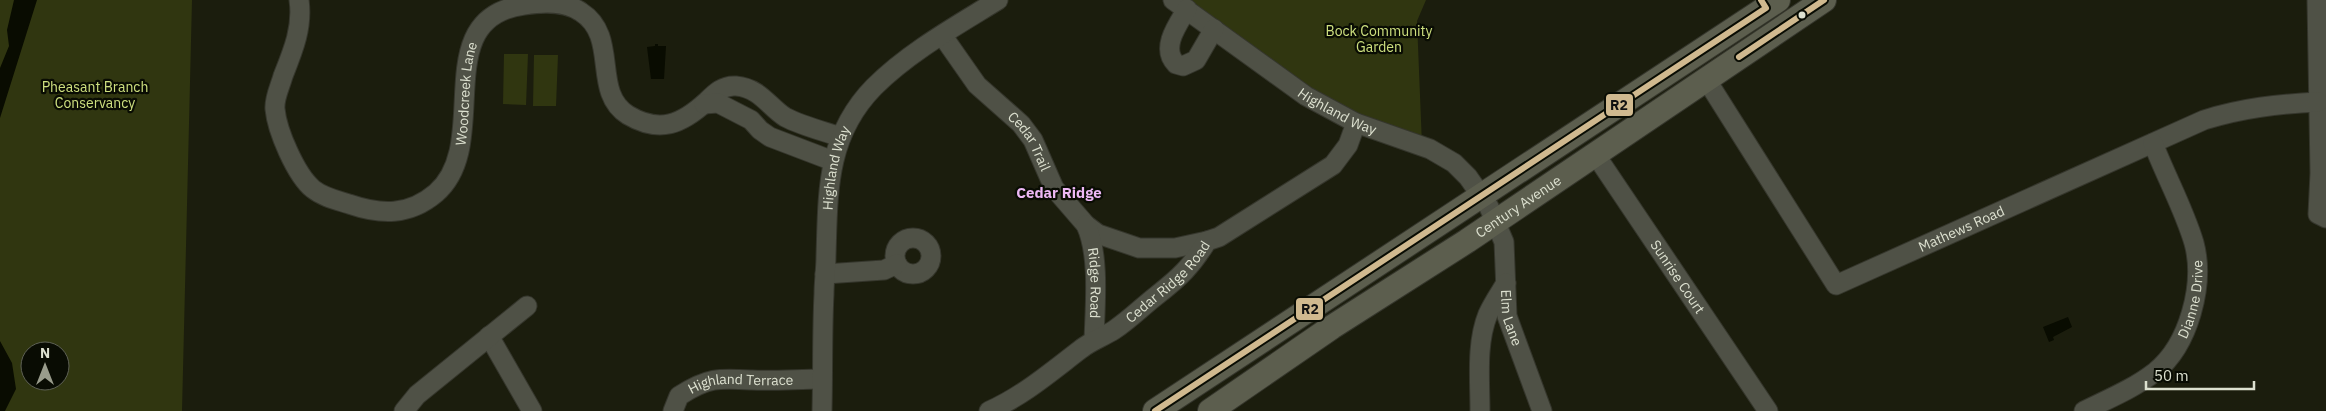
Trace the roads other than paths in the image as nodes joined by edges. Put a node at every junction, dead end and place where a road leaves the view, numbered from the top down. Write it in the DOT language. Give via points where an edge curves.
graph roads {
  1 [pos="299,0"];
  2 [pos="998,0"];
  3 [pos="1824,0"];
  4 [pos="2317,0"];
  5 [pos="519,3"];
  6 [pos="1768,3"];
  7 [pos="1180,5"];
  8 [pos="1214,28"];
  9 [pos="1780,29"];
  10 [pos="942,36"];
  11 [pos="1706,79"];
  12 [pos="2318,102"];
  13 [pos="704,104"];
  14 [pos="1356,123"];
  15 [pos="841,137"];
  16 [pos="2153,143"];
  17 [pos="1595,154"];
  18 [pos="833,161"];
  19 [pos="1481,196"];
  20 [pos="2326,218"];
  21 [pos="1495,220"];
  22 [pos="1086,225"];
  23 [pos="1207,241"];
  24 [pos="897,264"];
  25 [pos="825,274"];
  26 [pos="1506,282"];
  27 [pos="527,306"];
  28 [pos="489,336"];
  29 [pos="1094,340"];
  30 [pos="822,379"];
  31 [pos="1764,405"];
  32 [pos="404,411"];
  33 [pos="532,411"];
  34 [pos="673,411"];
  35 [pos="822,411"];
  36 [pos="989,411"];
  37 [pos="1155,411"];
  38 [pos="1210,411"];
  39 [pos="1480,411"];
  40 [pos="1542,411"];
  41 [pos="2084,411"];
  1 -- 5 [label="street, Woodcreek Lane" via="299,30 277,93 278,125 306,182 323,195 366,211 411,208 435,193 450,176 461,149 465,77 472,39 492,14"];
  2 -- 10 [label="street, Highland Way"];
  3 -- 9 [label="main road, Century Avenue"];
  4 -- 12 [label="street"];
  5 -- 13 [label="street, Woodcreek Lane" via="569,5 595,23 601,36 608,82 615,103 628,115 649,125 673,124"];
  6 -- 9 [label="street"];
  6 -- 19 [label="main road, Century Avenue"];
  7 -- 8 [label="street, Highland Way"];
  7 -- 8 [label="street" via="1170,43 1170,56 1176,64 1183,66 1196,60"];
  8 -- 14 [label="street, Highland Way" via="1306,96"];
  9 -- 11 [label="main road, Century Avenue"];
  10 -- 15 [label="street, Highland Way" via="873,88 852,115"];
  10 -- 22 [label="street, Cedar Trail" via="977,85 1021,124 1033,140 1054,188"];
  11 -- 16 [label="street, Mathews Road" via="1836,285"];
  11 -- 17 [label="main road, Century Avenue"];
  12 -- 16 [label="street, Mathews Road" via="2272,104 2233,111"];
  12 -- 20 [label="street" via="2318,214"];
  13 -- 15 [label="street, Woodcreek Lane" via="723,88 741,87 758,94 791,119"];
  13 -- 18 [label="street" via="718,103 751,120 770,137"];
  14 -- 19 [label="street, Highland Way" via="1411,140 1441,154 1468,177"];
  14 -- 23 [label="street, Cedar Ridge Road" via="1348,145 1333,165 1219,237"];
  15 -- 18 [label="street, Highland Way"];
  16 -- 41 [label="street, Dianne Drive" via="2194,244 2198,277 2194,303 2174,350 2156,371 2133,387"];
  17 -- 21 [label="main road, Century Avenue"];
  17 -- 31 [label="street, Sunrise Court"];
  18 -- 25 [label="street, Highland Way" via="826,217"];
  19 -- 21 [label="street, Highland Way"];
  19 -- 37 [label="main road, Century Avenue"];
  21 -- 26 [label="street, Elm Lane" via="1504,242"];
  21 -- 38 [label="main road, Century Avenue"];
  22 -- 23 [label="street, Cedar Trail" via="1098,234 1139,248 1176,248"];
  22 -- 29 [label="street, Ridge Road" via="1093,250"];
  23 -- 29 [label="street, Cedar Ridge Road" via="1180,278 1113,330"];
  24 -- 25 [label="street" via="884,270"];
  25 -- 30 [label="street, Highland Way"];
  26 -- 39 [label="street" via="1486,323 1480,354"];
  26 -- 40 [label="street, Elm Lane" via="1507,316"];
  27 -- 28 [label="street"];
  28 -- 32 [label="street" via="416,395"];
  28 -- 33 [label="street"];
  29 -- 36 [label="street, Cedar Ridge Road" via="1008,402"];
  30 -- 34 [label="street, Highland Terrace" via="722,378 704,382 678,396"];
  30 -- 35 [label="street, Highland Way"];
}
